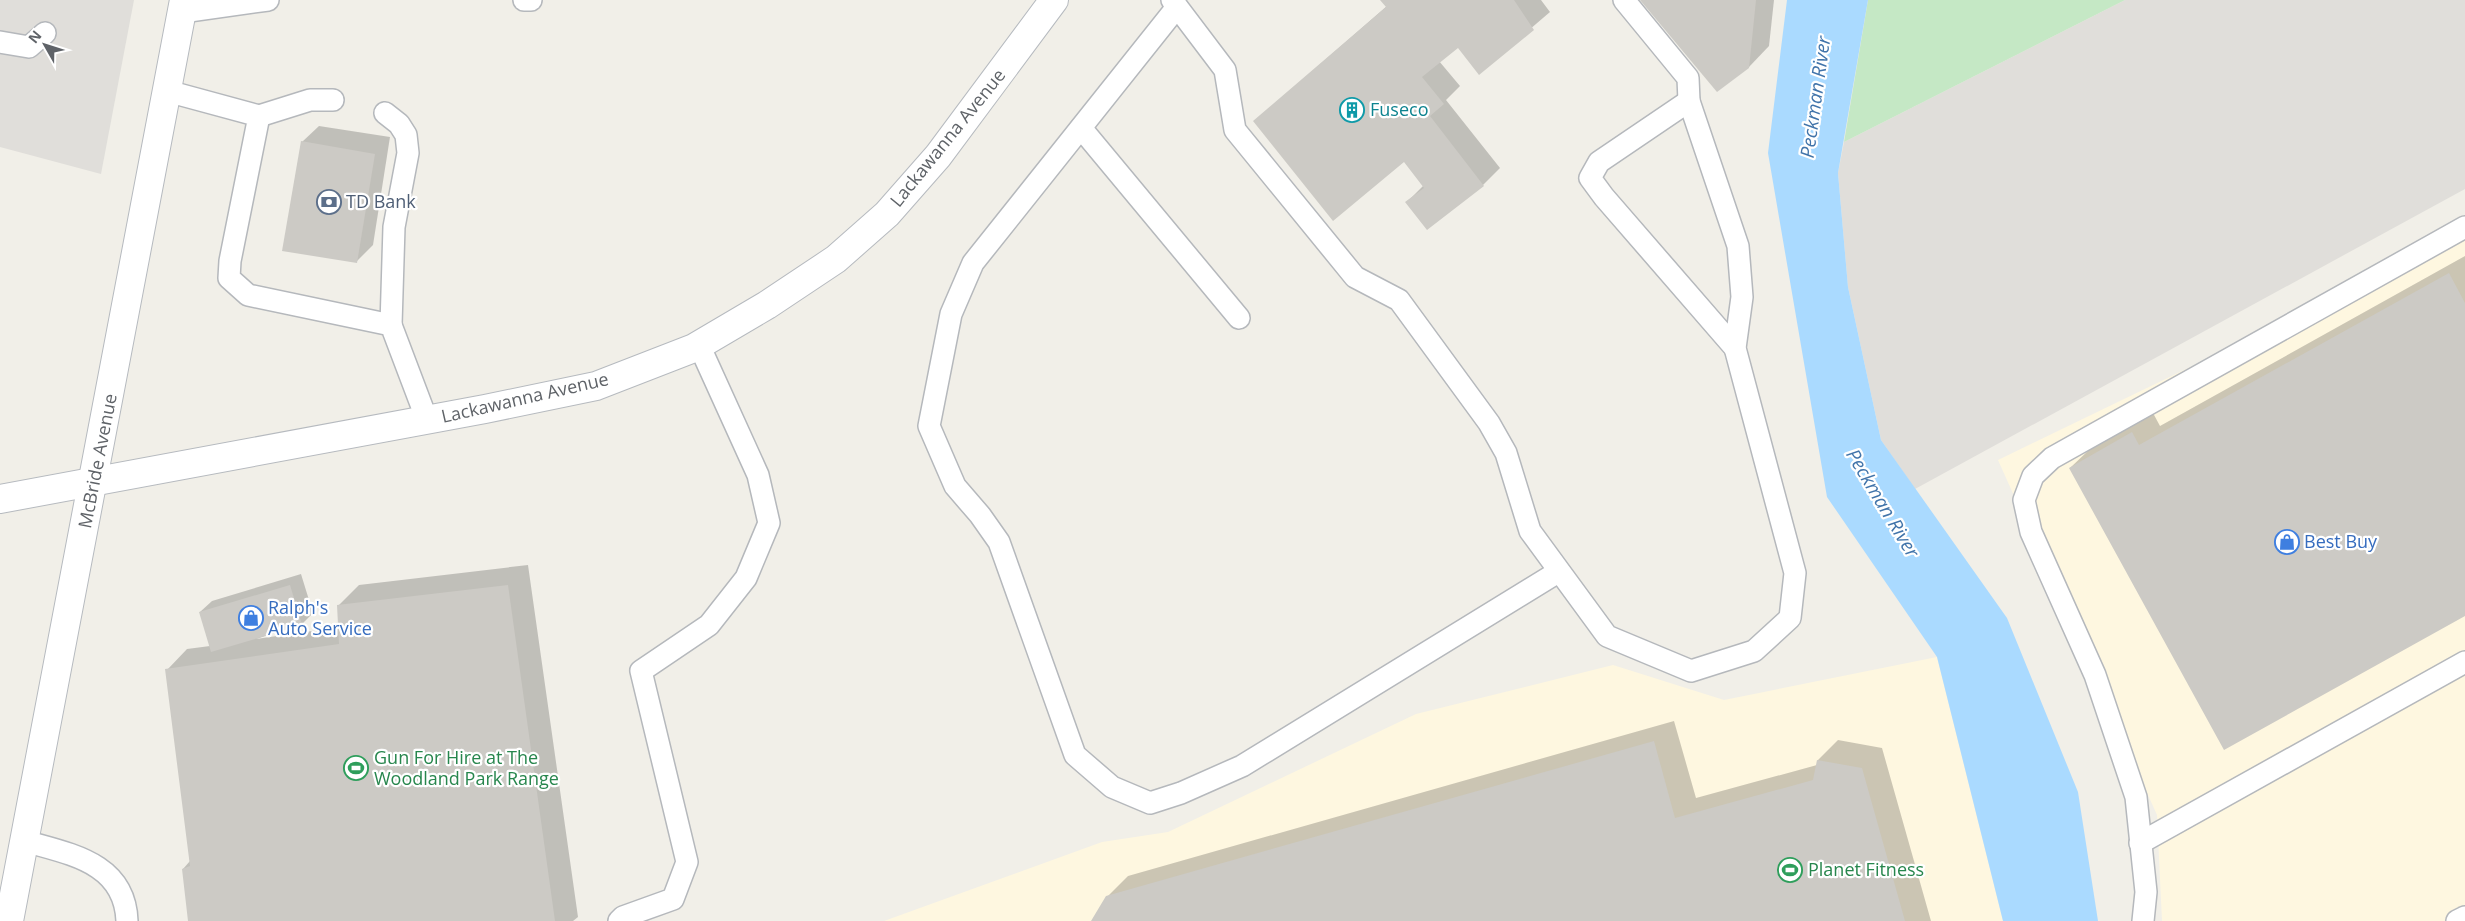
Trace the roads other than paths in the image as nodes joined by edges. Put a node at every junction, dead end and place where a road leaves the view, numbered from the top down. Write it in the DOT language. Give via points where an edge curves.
graph roads {
  1 [pos="268,0"];
  2 [pos="524,0"];
  3 [pos="531,0"];
  4 [pos="1054,0"];
  5 [pos="1624,0"];
  6 [pos="1175,4"];
  7 [pos="183,6"];
  8 [pos="45,33"];
  9 [pos="0,42"];
  10 [pos="168,91"];
  11 [pos="333,100"];
  12 [pos="1689,100"];
  13 [pos="385,113"];
  14 [pos="259,116"];
  15 [pos="1081,128"];
  16 [pos="2465,227"];
  17 [pos="1239,318"];
  18 [pos="391,325"];
  19 [pos="699,345"];
  20 [pos="1735,348"];
  21 [pos="427,420"];
  22 [pos="94,483"];
  23 [pos="0,499"];
  24 [pos="1558,572"];
  25 [pos="2465,662"];
  26 [pos="24,841"];
  27 [pos="2140,843"];
  28 [pos="2465,916"];
  29 [pos="9,921"];
  30 [pos="126,921"];
  31 [pos="619,921"];
  32 [pos="2144,921"];
  33 [pos="2457,921"];
  1 -- 7 [label="lane"];
  2 -- 3 [label="lane"];
  4 -- 19 [label="street, Lackawanna Avenue" via="938,156 887,214 836,259 767,306"];
  5 -- 12 [label="lane" via="1688,78"];
  6 -- 15 [label="lane"];
  6 -- 24 [label="lane" via="1225,70 1235,130 1355,277 1399,300 1489,423 1506,453 1530,531"];
  7 -- 10 [label="street, McBride Avenue"];
  8 -- 9 [label="lane" via="29,47"];
  10 -- 14 [label="lane"];
  10 -- 22 [label="street, McBride Avenue"];
  11 -- 14 [label="lane" via="310,100"];
  12 -- 20 [label="lane" via="1738,246 1742,297"];
  12 -- 20 [label="lane" via="1599,162 1590,178"];
  13 -- 18 [label="lane" via="399,124 406,136 408,154 394,226"];
  14 -- 18 [label="lane" via="229,278 248,295"];
  15 -- 17 [label="lane"];
  15 -- 24 [label="lane" via="973,263 951,314 929,426 955,486 999,542 1075,755 1112,787 1150,803 1181,793 1242,766"];
  16 -- 27 [label="lane" via="2052,458 2032,476 2024,500 2032,532 2095,675 2136,796"];
  18 -- 21 [label="lane"];
  19 -- 21 [label="street, Lackawanna Avenue" via="596,386"];
  19 -- 31 [label="lane" via="758,475 769,523 746,578 709,625 641,671 687,862 673,899"];
  20 -- 24 [label="lane" via="1795,573 1790,618 1754,651 1691,671 1607,636"];
  21 -- 22 [label="street, Lackawanna Avenue"];
  22 -- 23 [label="street, Lackawanna Avenue"];
  22 -- 26 [label="street, McBride Avenue"];
  25 -- 27 [label="lane"];
  26 -- 29 [label="street, McBride Avenue"];
  26 -- 30 [label="lane" via="89,860 112,878 126,909"];
  27 -- 32 [label="lane" via="2146,892"];
  28 -- 33 [label="lane"];
}
